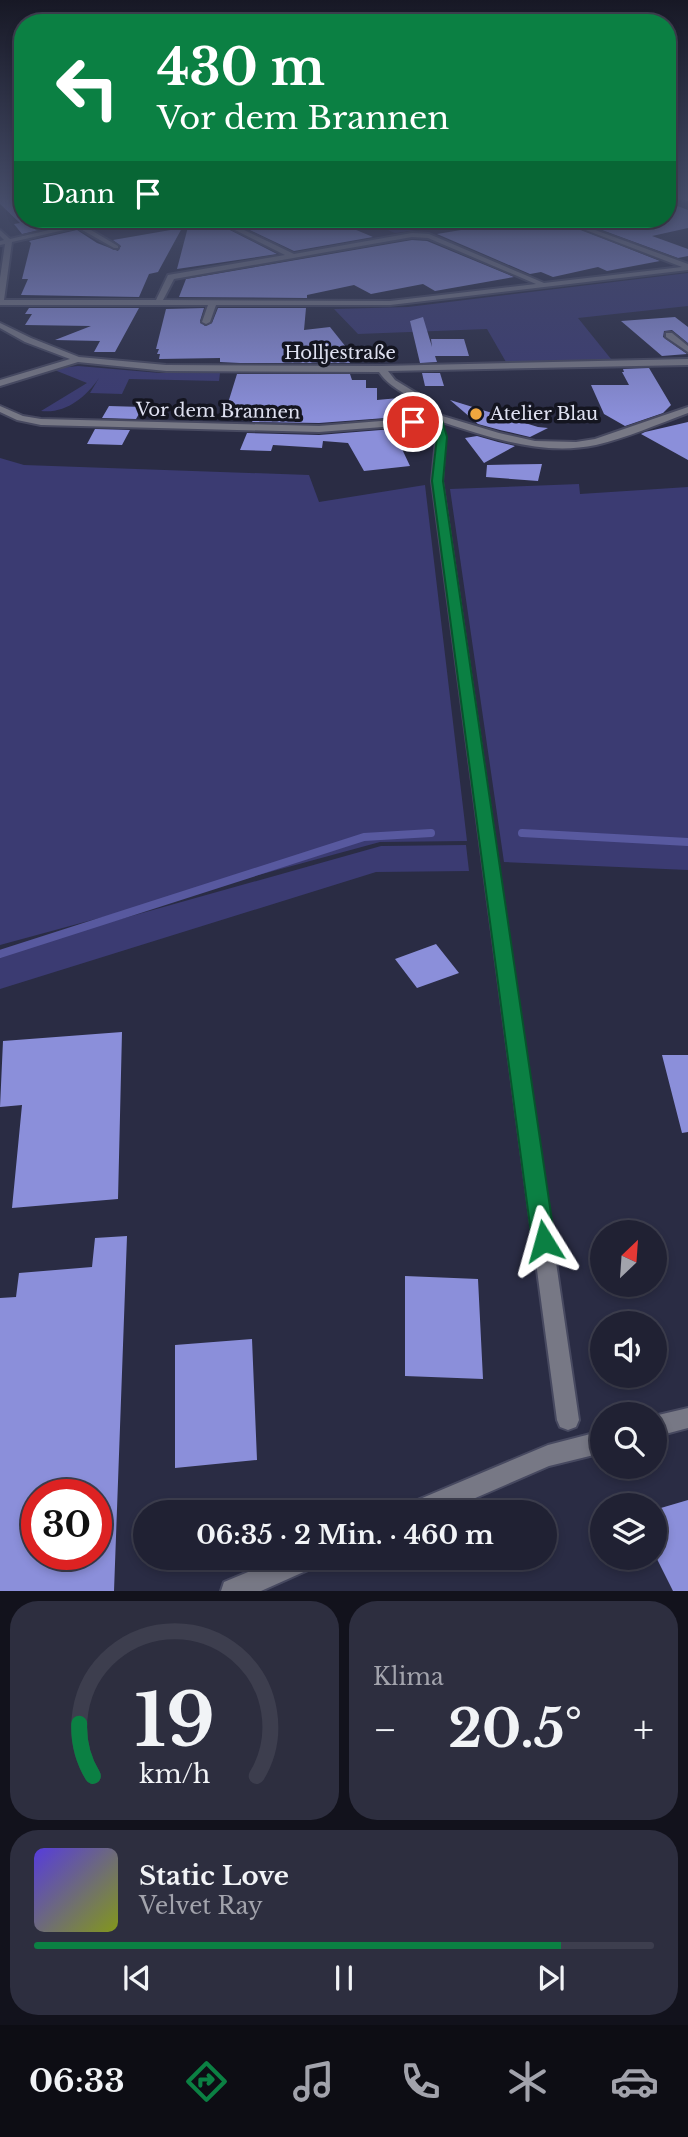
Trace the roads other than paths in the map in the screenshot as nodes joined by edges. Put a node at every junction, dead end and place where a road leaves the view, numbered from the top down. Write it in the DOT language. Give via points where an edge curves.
graph roads {
  1 [pos="3,270"];
  2 [pos="206,270"];
  3 [pos="510,270"];
  4 [pos="660,270"];
  5 [pos="544,284"];
  6 [pos="0,303"];
  7 [pos="158,303"];
  8 [pos="213,303"];
  9 [pos="206,322"];
  10 [pos="0,325"];
  11 [pos="669,335"];
  12 [pos="688,350"];
  13 [pos="78,359"];
  14 [pos="688,362"];
  15 [pos="382,369"];
  16 [pos="0,383"];
  17 [pos="0,409"];
  18 [pos="688,410"];
  19 [pos="437,418"];
  20 [pos="688,1418"];
  21 [pos="568,1420"];
  22 [pos="667,1424"];
  23 [pos="590,1444"];
  24 [pos="444,1500"];
  25 [pos="282,1570"];
  26 [pos="233,1591"];
  1 -- 6 [label="street"];
  2 -- 7 [label="street" via="171,277"];
  3 -- 5 [label="street"];
  4 -- 5 [label="street"];
  5 -- 8 [label="street" via="390,303"];
  6 -- 7 [label="street"];
  7 -- 8 [label="street"];
  8 -- 9 [label="street"];
  10 -- 13 [label="street, Holljestraße"];
  11 -- 12 [label="street"];
  13 -- 15 [label="street, Holljestraße" via="166,368"];
  13 -- 16 [label="street"];
  14 -- 15 [label="street, Holljestraße"];
  15 -- 19 [label="street" via="392,383 429,405"];
  17 -- 19 [label="street, Vor dem Brannen" via="41,422 226,428 319,429"];
  18 -- 19 [label="street" via="596,442 555,446 517,441"];
  19 -- 21 [label="street" via="442,437 438,481"];
  20 -- 22 [label="street"];
  23 -- 24 [label="street" via="548,1456"];
  25 -- 26 [label="street"];
}
